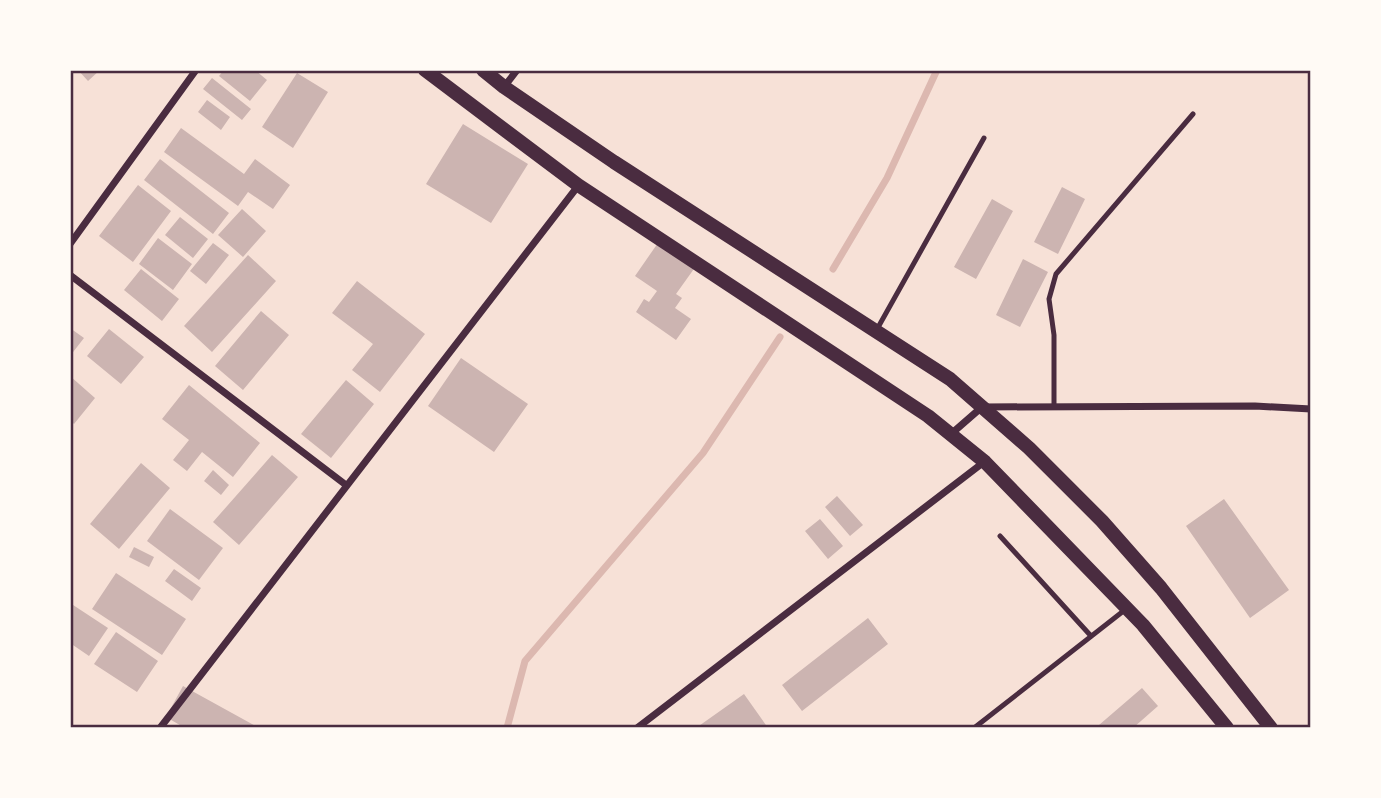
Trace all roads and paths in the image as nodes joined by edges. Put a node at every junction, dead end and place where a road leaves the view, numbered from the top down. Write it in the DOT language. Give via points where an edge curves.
graph roads {
  1 [pos="196,70"];
  2 [pos="425,70"];
  3 [pos="483,70"];
  4 [pos="517,70"];
  5 [pos="504,87"];
  6 [pos="1193,114"];
  7 [pos="984,138"];
  8 [pos="578,185"];
  9 [pos="70,244"];
  10 [pos="70,275"];
  11 [pos="876,331"];
  12 [pos="982,407"];
  13 [pos="1054,407"];
  14 [pos="1311,409"];
  15 [pos="951,434"];
  16 [pos="985,461"];
  17 [pos="346,485"];
  18 [pos="1000,536"];
  19 [pos="1128,608"];
  20 [pos="1091,636"];
  21 [pos="160,728"];
  22 [pos="637,728"];
  23 [pos="974,728"];
  24 [pos="1227,728"];
  25 [pos="1271,728"];
  1 -- 9 [label="street"];
  2 -- 8 [label="main road"];
  3 -- 5 [label="main road"];
  4 -- 5 [label="street"];
  5 -- 11 [label="main road"];
  6 -- 13 [label="lane" via="1056,274 1049,299"];
  7 -- 11 [label="lane"];
  8 -- 15 [label="main road"];
  8 -- 17 [label="street"];
  10 -- 17 [label="street"];
  11 -- 12 [label="main road" via="950,379"];
  12 -- 13 [label="street"];
  12 -- 15 [label="street"];
  12 -- 25 [label="main road" via="1102,521"];
  13 -- 14 [label="street"];
  15 -- 16 [label="main road"];
  16 -- 19 [label="main road"];
  16 -- 22 [label="street"];
  17 -- 21 [label="street"];
  18 -- 20 [label="lane"];
  19 -- 20 [label="lane"];
  19 -- 24 [label="main road"];
  20 -- 23 [label="lane"];
}
